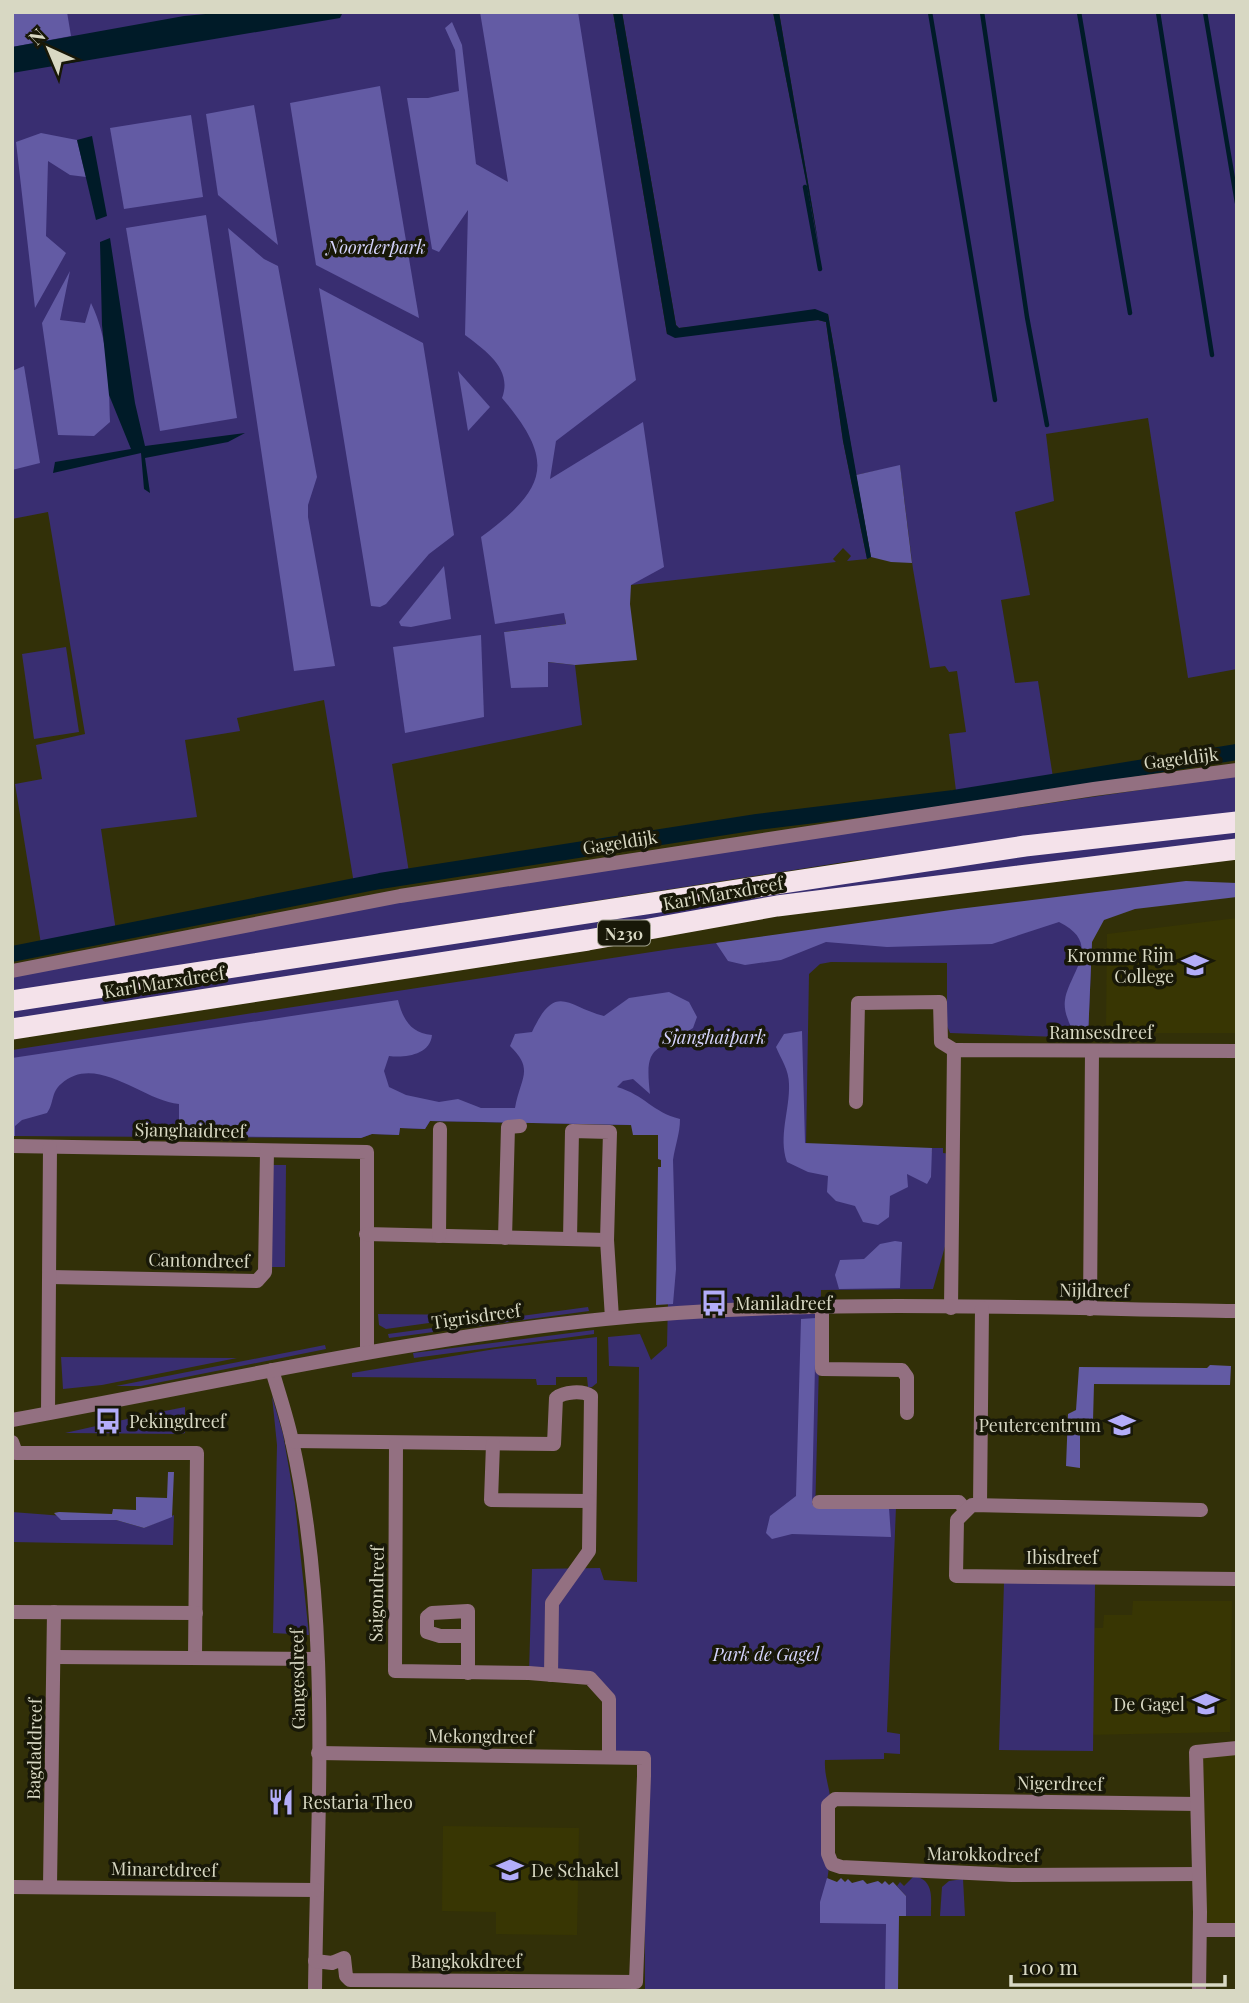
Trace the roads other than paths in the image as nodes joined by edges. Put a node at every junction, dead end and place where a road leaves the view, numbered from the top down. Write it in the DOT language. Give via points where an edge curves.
graph roads {
  1 [pos="1237,771"];
  2 [pos="1237,822"];
  3 [pos="1237,849"];
  4 [pos="12,971"];
  5 [pos="12,1001"];
  6 [pos="12,1029"];
  7 [pos="960,1050"];
  8 [pos="1237,1051"];
  9 [pos="1092,1052"];
  10 [pos="856,1102"];
  11 [pos="520,1126"];
  12 [pos="440,1129"];
  13 [pos="12,1146"];
  14 [pos="50,1147"];
  15 [pos="267,1150"];
  16 [pos="366,1234"];
  17 [pos="439,1236"];
  18 [pos="505,1238"];
  19 [pos="570,1239"];
  20 [pos="607,1240"];
  21 [pos="50,1277"];
  22 [pos="822,1308"];
  23 [pos="951,1308"];
  24 [pos="982,1308"];
  25 [pos="1090,1309"];
  26 [pos="1237,1311"];
  27 [pos="612,1318"];
  28 [pos="367,1352"];
  29 [pos="272,1370"];
  30 [pos="48,1413"];
  31 [pos="907,1413"];
  32 [pos="12,1420"];
  33 [pos="292,1441"];
  34 [pos="12,1442"];
  35 [pos="396,1444"];
  36 [pos="493,1444"];
  37 [pos="589,1501"];
  38 [pos="819,1502"];
  39 [pos="973,1507"];
  40 [pos="1201,1510"];
  41 [pos="1237,1579"];
  42 [pos="12,1612"];
  43 [pos="54,1612"];
  44 [pos="196,1613"];
  45 [pos="467,1636"];
  46 [pos="55,1657"];
  47 [pos="195,1657"];
  48 [pos="316,1659"];
  49 [pos="468,1673"];
  50 [pos="551,1675"];
  51 [pos="1237,1748"];
  52 [pos="318,1753"];
  53 [pos="609,1756"];
  54 [pos="831,1800"];
  55 [pos="1197,1804"];
  56 [pos="1199,1874"];
  57 [pos="51,1886"];
  58 [pos="12,1887"];
  59 [pos="316,1890"];
  60 [pos="1200,1930"];
  61 [pos="1237,1930"];
  62 [pos="315,1961"];
  63 [pos="636,1982"];
  64 [pos="315,1991"];
  65 [pos="1199,1991"];
  1 -- 4 [label="street, Gageldijk" via="400,896"];
  2 -- 5 [label="highway, Karl Marxdreef / N230" via="1025,846"];
  3 -- 6 [label="highway, Karl Marxdreef / N230" via="777,906 588,940"];
  7 -- 9 [label="street, Ramsesdreef"];
  7 -- 10 [label="street" via="941,1042 940,1002 858,1003"];
  7 -- 23 [label="street"];
  8 -- 9 [label="street, Ramsesdreef"];
  9 -- 25 [label="street"];
  11 -- 18 [label="street" via="508,1127"];
  12 -- 17 [label="street"];
  13 -- 14 [label="street, Sjanghaidreef"];
  14 -- 15 [label="street, Sjanghaidreef"];
  14 -- 21 [label="street"];
  15 -- 16 [label="street, Sjanghaidreef" via="367,1152"];
  15 -- 21 [label="street, Cantondreef" via="265,1272 257,1281"];
  16 -- 17 [label="street"];
  16 -- 28 [label="street"];
  17 -- 18 [label="street"];
  18 -- 19 [label="street"];
  19 -- 20 [label="street"];
  19 -- 20 [label="street" via="572,1131 610,1132"];
  20 -- 27 [label="street"];
  21 -- 30 [label="street"];
  22 -- 23 [label="street, Tigrisdreef"];
  22 -- 27 [label="street, Tigrisdreef"];
  22 -- 31 [label="street" via="822,1369 902,1370 907,1377"];
  23 -- 24 [label="street, Nijldreef"];
  24 -- 25 [label="street, Nijldreef"];
  24 -- 39 [label="street"];
  25 -- 26 [label="street, Nijldreef"];
  27 -- 28 [label="street, Tigrisdreef"];
  28 -- 29 [label="street, Tigrisdreef"];
  29 -- 30 [label="street, Tigrisdreef"];
  29 -- 33 [label="street, Gangesdreef"];
  30 -- 32 [label="street, Tigrisdreef"];
  33 -- 35 [label="street"];
  33 -- 48 [label="street, Gangesdreef" via="310,1551"];
  34 -- 44 [label="street" via="16,1453 197,1453"];
  35 -- 36 [label="street"];
  35 -- 49 [label="street, Saigondreef" via="395,1671"];
  36 -- 37 [label="street" via="491,1500"];
  36 -- 37 [label="street" via="554,1444 556,1398 587,1393 591,1396"];
  37 -- 50 [label="street" via="589,1551 552,1603"];
  38 -- 39 [label="street" via="959,1502"];
  39 -- 40 [label="street"];
  39 -- 41 [label="street, Ibisdreef" via="957,1520 956,1576"];
  42 -- 43 [label="street"];
  43 -- 44 [label="street"];
  43 -- 46 [label="street, Bagdaddreef"];
  44 -- 47 [label="street"];
  45 -- 49 [label="street"];
  46 -- 47 [label="street"];
  46 -- 57 [label="street, Bagdaddreef"];
  47 -- 48 [label="street"];
  48 -- 52 [label="street, Gangesdreef"];
  49 -- 50 [label="street, Saigondreef"];
  50 -- 53 [label="street, Saigondreef" via="590,1678 609,1699"];
  51 -- 55 [label="street" via="1196,1752"];
  52 -- 53 [label="street, Mekongdreef"];
  52 -- 59 [label="street, Gangesdreef"];
  53 -- 63 [label="street, Mekongdreef" via="643,1758"];
  54 -- 55 [label="street, Nigerdreef"];
  54 -- 56 [label="street, Marokkodreef" via="828,1854 832,1864 841,1867 1013,1875"];
  55 -- 56 [label="street"];
  56 -- 60 [label="street"];
  57 -- 58 [label="street, Minaretdreef"];
  57 -- 59 [label="street, Minaretdreef"];
  59 -- 62 [label="street, Gangesdreef"];
  60 -- 61 [label="street"];
  60 -- 65 [label="street"];
  62 -- 63 [label="street, Bangkokdreef" via="332,1963 344,1958 350,1980"];
  62 -- 64 [label="street, Gangesdreef"];
}
